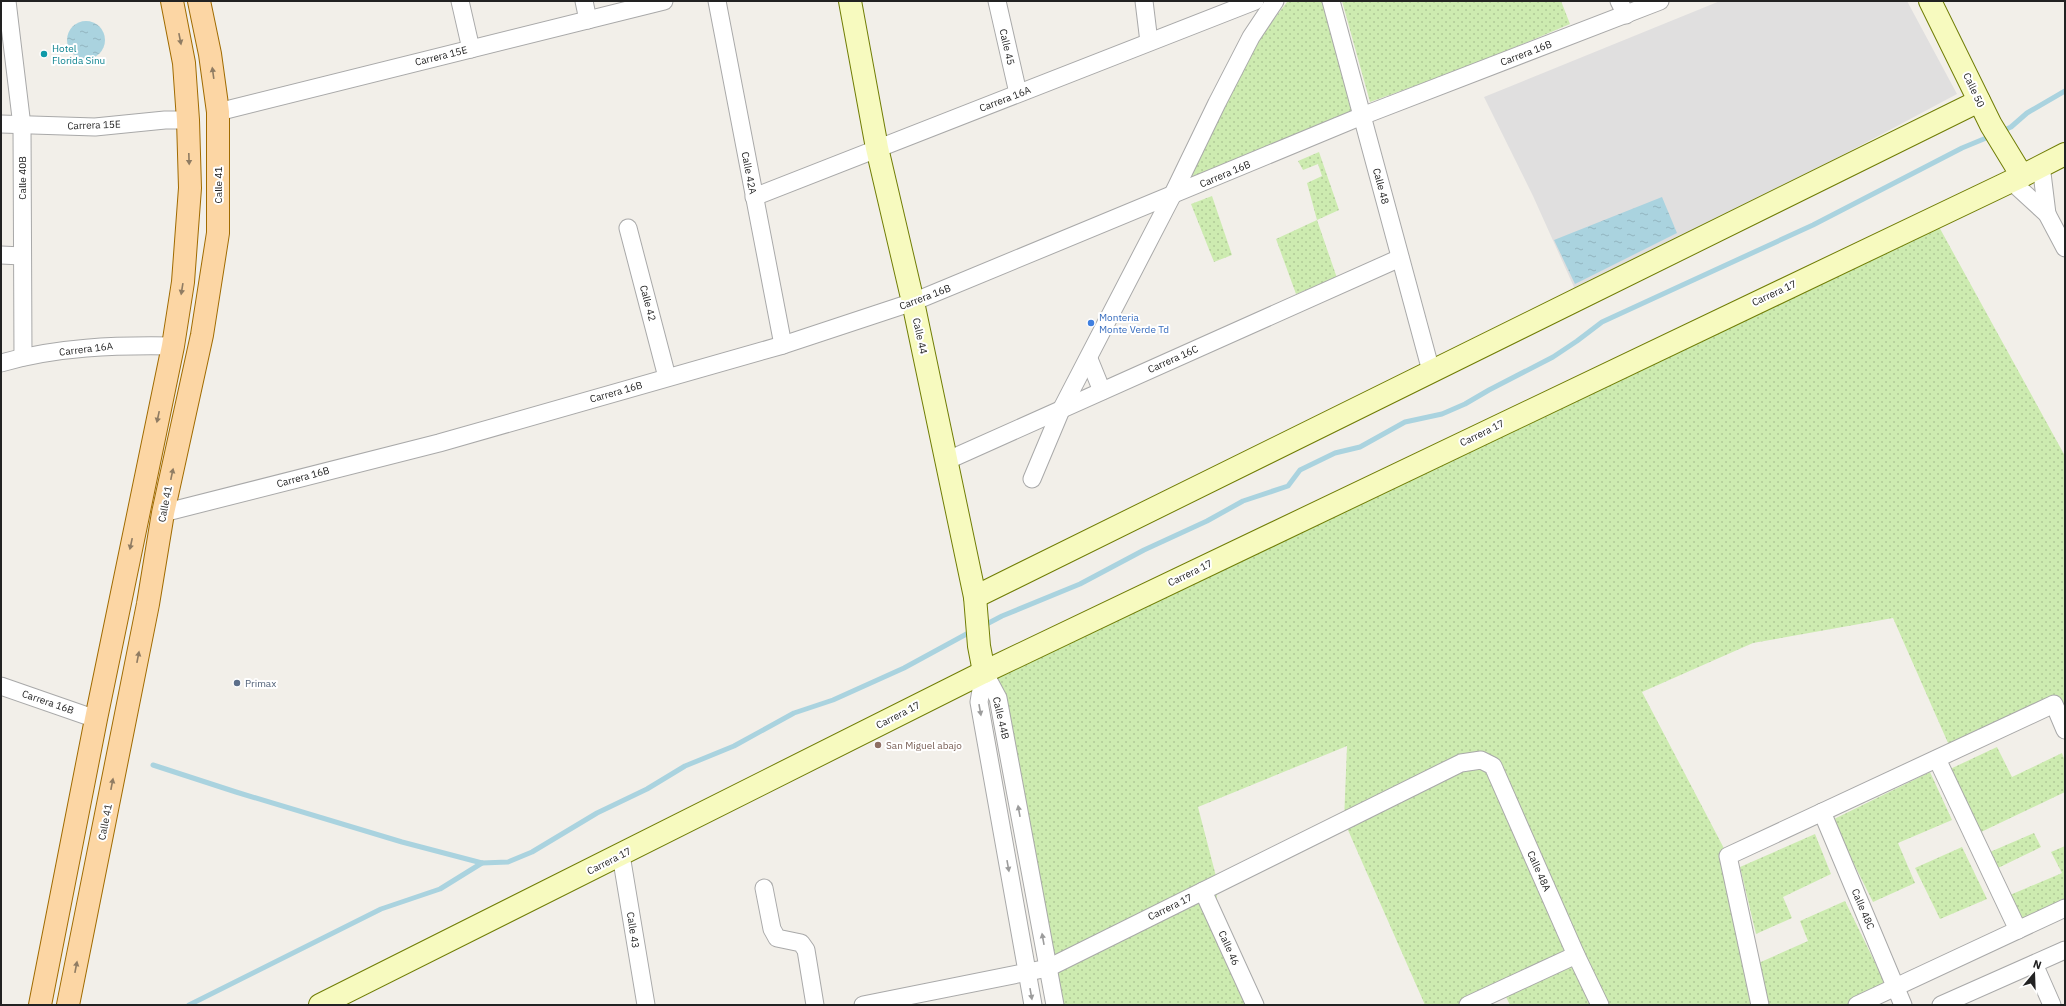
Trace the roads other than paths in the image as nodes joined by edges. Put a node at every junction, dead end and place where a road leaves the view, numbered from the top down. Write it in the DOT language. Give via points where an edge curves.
graph roads {
  1 [pos="6,1"];
  2 [pos="172,1"];
  3 [pos="199,1"];
  4 [pos="460,1"];
  5 [pos="584,1"];
  6 [pos="664,1"];
  7 [pos="717,1"];
  8 [pos="850,1"];
  9 [pos="997,1"];
  10 [pos="1144,1"];
  11 [pos="1255,1"];
  12 [pos="1275,1"];
  13 [pos="1331,1"];
  14 [pos="1660,1"];
  15 [pos="1930,1"];
  16 [pos="1623,8"];
  17 [pos="588,20"];
  18 [pos="1150,42"];
  19 [pos="471,49"];
  20 [pos="1018,93"];
  21 [pos="1979,101"];
  22 [pos="218,112"];
  23 [pos="1362,116"];
  24 [pos="188,120"];
  25 [pos="1,124"];
  26 [pos="22,126"];
  27 [pos="877,148"];
  28 [pos="2065,154"];
  29 [pos="2041,166"];
  30 [pos="2017,178"];
  31 [pos="1172,196"];
  32 [pos="754,197"];
  33 [pos="2047,214"];
  34 [pos="628,228"];
  35 [pos="2065,248"];
  36 [pos="1,255"];
  37 [pos="22,256"];
  38 [pos="1400,258"];
  39 [pos="913,302"];
  40 [pos="783,345"];
  41 [pos="173,346"];
  42 [pos="23,357"];
  43 [pos="1089,359"];
  44 [pos="1,363"];
  45 [pos="1431,371"];
  46 [pos="667,377"];
  47 [pos="1102,391"];
  48 [pos="1061,410"];
  49 [pos="946,461"];
  50 [pos="1032,479"];
  51 [pos="163,513"];
  52 [pos="975,602"];
  53 [pos="984,672"];
  54 [pos="1,686"];
  55 [pos="96,719"];
  56 [pos="2065,730"];
  57 [pos="1005,733"];
  58 [pos="985,738"];
  59 [pos="1937,759"];
  60 [pos="1461,763"];
  61 [pos="1822,812"];
  62 [pos="621,855"];
  63 [pos="764,888"];
  64 [pos="1203,891"];
  65 [pos="2065,908"];
  66 [pos="2018,930"];
  67 [pos="2065,950"];
  68 [pos="1576,955"];
  69 [pos="2034,964"];
  70 [pos="1048,968"];
  71 [pos="1027,972"];
  72 [pos="1896,987"];
  73 [pos="893,1002"];
  74 [pos="40,1005"];
  75 [pos="68,1005"];
  76 [pos="320,1005"];
  77 [pos="646,1005"];
  78 [pos="815,1005"];
  79 [pos="863,1005"];
  80 [pos="1033,1005"];
  81 [pos="1055,1005"];
  82 [pos="1255,1005"];
  83 [pos="1468,1005"];
  84 [pos="1600,1005"];
  85 [pos="1760,1005"];
  86 [pos="1857,1005"];
  87 [pos="1903,1005"];
  88 [pos="1941,1005"];
  89 [pos="2052,1005"];
  1 -- 26 [label="street, Calle 40B"];
  2 -- 24 [label="main road, one-way" via="184,63"];
  22 -- 3 [label="main road, Calle 41, one-way"];
  4 -- 19 [label="street"];
  5 -- 17 [label="street"];
  6 -- 17 [label="street, Carrera 15E"];
  7 -- 32 [label="street, Calle 42A"];
  8 -- 27 [label="street, Calle 44"];
  9 -- 20 [label="street, Calle 45"];
  10 -- 18 [label="street"];
  11 -- 18 [label="street, Carrera 16A"];
  12 -- 31 [label="street" via="1251,37"];
  13 -- 23 [label="street, Calle 48"];
  14 -- 16 [label="street, Carrera 16B"];
  15 -- 21 [label="street, Calle 50"];
  16 -- 23 [label="street, Carrera 16B"];
  17 -- 19 [label="street, Carrera 15E"];
  18 -- 20 [label="street, Carrera 16A"];
  19 -- 22 [label="street, Carrera 15E"];
  20 -- 27 [label="street, Carrera 16A"];
  21 -- 30 [label="street, Calle 50"];
  21 -- 45 [label="street"];
  51 -- 22 [label="main road, Calle 41, one-way" via="202,335 218,233"];
  23 -- 31 [label="street, Carrera 16B"];
  23 -- 38 [label="street, Calle 48"];
  24 -- 26 [label="street, Carrera 15E" via="95,127"];
  24 -- 41 [label="main road, one-way" via="190,188 183,282"];
  25 -- 26 [label="street, Carrera 15E"];
  26 -- 37 [label="street, Calle 40B"];
  27 -- 32 [label="street, Carrera 16A"];
  27 -- 39 [label="street, Calle 44"];
  28 -- 29 [label="street, Carrera 17"];
  29 -- 30 [label="street, Carrera 17"];
  29 -- 33 [label="street"];
  30 -- 33 [label="street"];
  30 -- 53 [label="street, Carrera 17"];
  31 -- 39 [label="street, Carrera 16B"];
  31 -- 43 [label="street"];
  32 -- 40 [label="street, Calle 42A"];
  33 -- 35 [label="street"];
  34 -- 46 [label="street, Calle 42"];
  36 -- 37 [label="street"];
  37 -- 42 [label="street, Calle 40B"];
  38 -- 45 [label="street, Calle 48"];
  38 -- 47 [label="street, Carrera 16C"];
  39 -- 40 [label="street, Carrera 16B"];
  39 -- 49 [label="street, Calle 44"];
  40 -- 46 [label="street, Carrera 16B"];
  41 -- 42 [label="street, Carrera 16A" via="119,346"];
  41 -- 55 [label="main road, one-way"];
  42 -- 44 [label="street, Carrera 16A"];
  43 -- 47 [label="street"];
  43 -- 48 [label="street"];
  45 -- 52 [label="street"];
  46 -- 51 [label="street, Carrera 16B" via="439,442"];
  47 -- 48 [label="street, Carrera 16C"];
  48 -- 49 [label="street, Carrera 16C"];
  48 -- 50 [label="street"];
  49 -- 52 [label="street, Calle 44"];
  75 -- 51 [label="main road, Calle 41, one-way" via="147,611"];
  52 -- 53 [label="street, Calle 44"];
  53 -- 57 [label="street, Calle 44B" via="998,698"];
  53 -- 58 [label="street, Calle 44B, one-way" via="979,702"];
  53 -- 62 [label="street, Carrera 17"];
  54 -- 55 [label="street, Carrera 16B"];
  55 -- 74 [label="main road"];
  56 -- 59 [label="street" via="2054,704"];
  57 -- 58 [label="street"];
  70 -- 57 [label="street, Calle 44B, one-way"];
  58 -- 71 [label="street, Calle 44B, one-way"];
  59 -- 61 [label="street"];
  59 -- 66 [label="street"];
  60 -- 64 [label="street, Carrera 17"];
  60 -- 68 [label="street, Calle 48A" via="1481,760 1493,766"];
  61 -- 72 [label="street, Calle 48C"];
  61 -- 85 [label="street" via="1728,856"];
  62 -- 76 [label="street, Carrera 17"];
  62 -- 77 [label="street, Calle 43"];
  63 -- 78 [label="street" via="772,929 777,938 800,943 806,950"];
  64 -- 70 [label="street, Carrera 17"];
  64 -- 82 [label="street, Calle 46"];
  65 -- 66 [label="street"];
  66 -- 72 [label="street"];
  67 -- 69 [label="street"];
  68 -- 83 [label="street"];
  68 -- 84 [label="street, Calle 48A"];
  69 -- 88 [label="street"];
  69 -- 89 [label="street"];
  70 -- 71 [label="street, Carrera 17"];
  70 -- 81 [label="street, Calle 44B"];
  71 -- 73 [label="street, Carrera 17"];
  71 -- 80 [label="street, Calle 44B, one-way"];
  72 -- 86 [label="street"];
  72 -- 87 [label="street, Calle 48C"];
  73 -- 79 [label="street, Carrera 17"];
}
